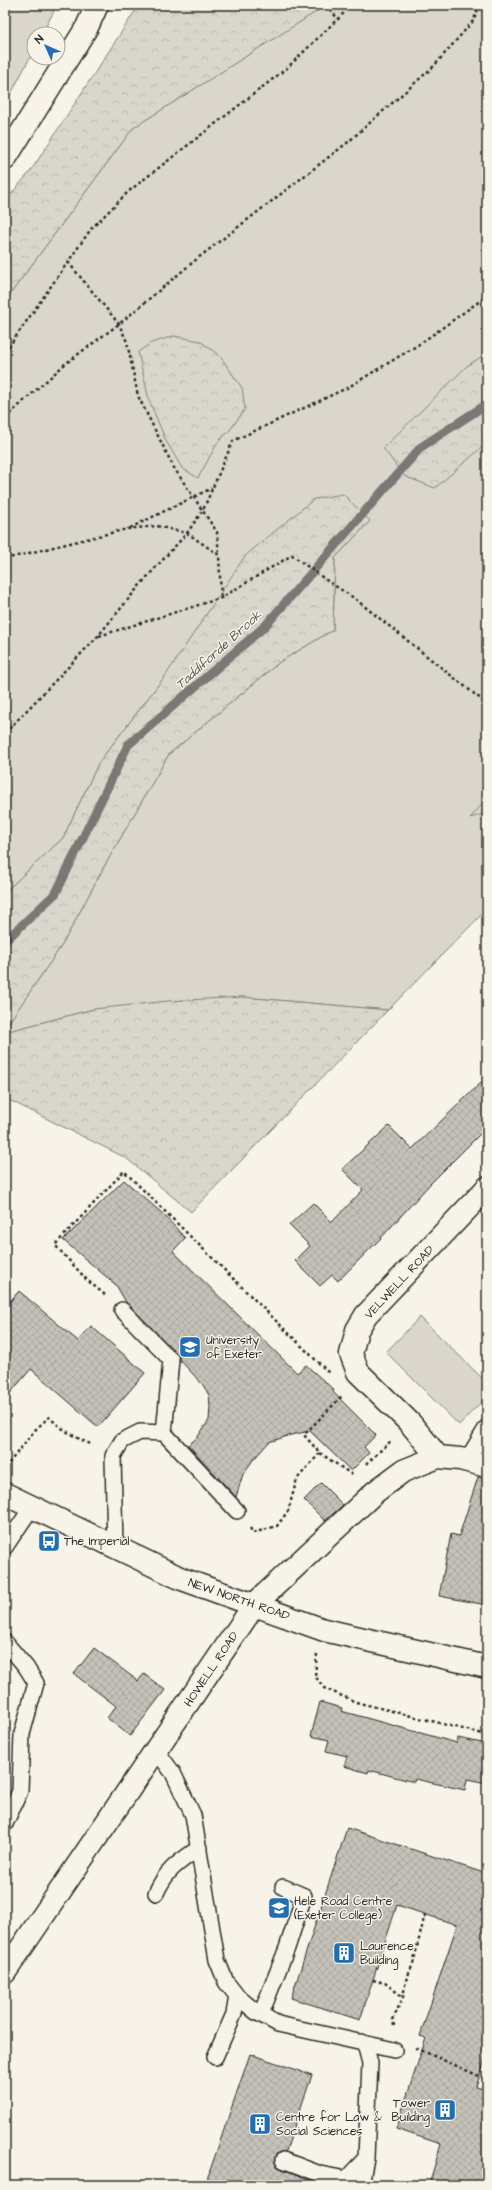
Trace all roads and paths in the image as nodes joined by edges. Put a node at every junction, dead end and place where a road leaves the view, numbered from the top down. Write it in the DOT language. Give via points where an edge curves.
graph roads {
  1 [pos="97,5"];
  2 [pos="326,5"];
  3 [pos="352,5"];
  4 [pos="479,5"];
  5 [pos="339,20"];
  6 [pos="5,159"];
  7 [pos="68,262"];
  8 [pos="487,296"];
  9 [pos="119,324"];
  10 [pos="5,352"];
  11 [pos="5,418"];
  12 [pos="212,488"];
  13 [pos="195,498"];
  14 [pos="203,510"];
  15 [pos="127,529"];
  16 [pos="187,533"];
  17 [pos="219,555"];
  18 [pos="5,559"];
  19 [pos="221,598"];
  20 [pos="98,636"];
  21 [pos="487,704"];
  22 [pos="5,733"];
  23 [pos="487,1188"];
  24 [pos="122,1310"];
  25 [pos="331,1374"];
  26 [pos="347,1391"];
  27 [pos="410,1423"];
  28 [pos="487,1427"];
  29 [pos="164,1433"];
  30 [pos="116,1452"];
  31 [pos="320,1452"];
  32 [pos="438,1456"];
  33 [pos="477,1463"];
  34 [pos="365,1465"];
  35 [pos="5,1469"];
  36 [pos="359,1471"];
  37 [pos="5,1494"];
  38 [pos="32,1507"];
  39 [pos="237,1512"];
  40 [pos="5,1547"];
  41 [pos="115,1548"];
  42 [pos="255,1604"];
  43 [pos="324,1630"];
  44 [pos="5,1642"];
  45 [pos="487,1667"];
  46 [pos="487,1734"];
  47 [pos="156,1750"];
  48 [pos="5,1824"];
  49 [pos="199,1848"];
  50 [pos="283,1887"];
  51 [pos="156,1893"];
  52 [pos="424,1914"];
  53 [pos="5,1972"];
  54 [pos="373,1980"];
  55 [pos="237,1996"];
  56 [pos="403,1997"];
  57 [pos="261,2014"];
  58 [pos="394,2033"];
  59 [pos="362,2042"];
  60 [pos="412,2046"];
  61 [pos="394,2050"];
  62 [pos="215,2057"];
  63 [pos="482,2089"];
  64 [pos="366,2158"];
  65 [pos="283,2160"];
  66 [pos="361,2185"];
  1 -- 6 [label="street" via="54,81"];
  2 -- 5 [label="path"];
  3 -- 5 [label="path"];
  4 -- 9 [label="path" via="474,20 433,67 347,143 198,258"];
  5 -- 7 [label="path" via="287,68 129,191 91,229"];
  7 -- 9 [label="path"];
  7 -- 10 [label="path"];
  8 -- 12 [label="path" via="418,345 347,388 233,441"];
  9 -- 11 [label="path" via="65,364"];
  9 -- 13 [label="path" via="127,342 138,396 174,468"];
  12 -- 13 [label="path"];
  12 -- 14 [label="path"];
  13 -- 14 [label="path"];
  13 -- 15 [label="path"];
  14 -- 16 [label="path"];
  14 -- 17 [label="path" via="217,532"];
  15 -- 16 [label="path" via="157,526"];
  15 -- 18 [label="path"];
  16 -- 17 [label="path"];
  16 -- 20 [label="path"];
  17 -- 19 [label="path"];
  19 -- 20 [label="path"];
  19 -- 21 [label="path" via="292,555 354,598"];
  20 -- 22 [label="path"];
  23 -- 27 [label="street, VELWELL ROAD" via="366,1315 353,1339 351,1354 358,1372"];
  24 -- 25 [label="path" via="87,1280 55,1245 124,1172"];
  24 -- 29 [label="lane" via="171,1360"];
  26 -- 31 [label="path" via="304,1435"];
  27 -- 32 [label="street, VELWELL ROAD"];
  27 -- 34 [label="path"];
  28 -- 33 [label="lane"];
  29 -- 30 [label="lane" via="140,1432 122,1441"];
  29 -- 39 [label="lane"];
  30 -- 35 [label="path" via="78,1439 60,1428 49,1417 35,1430"];
  30 -- 41 [label="lane" via="113,1456 112,1480"];
  31 -- 36 [label="path" via="353,1476"];
  31 -- 39 [label="path" via="297,1479 288,1511 277,1526 253,1533"];
  32 -- 33 [label="street"];
  32 -- 42 [label="street, HOWELL ROAD" via="403,1471 375,1492"];
  37 -- 38 [label="street, NEW NORTH ROAD"];
  38 -- 40 [label="lane"];
  38 -- 41 [label="street, NEW NORTH ROAD"];
  41 -- 42 [label="street, NEW NORTH ROAD" via="182,1579"];
  42 -- 43 [label="street, NEW NORTH ROAD"];
  42 -- 47 [label="street, HOWELL ROAD"];
  43 -- 45 [label="street, NEW NORTH ROAD"];
  43 -- 46 [label="path" via="315,1665 315,1676 324,1688 356,1702"];
  44 -- 48 [label="lane" via="36,1683 22,1734 20,1791"];
  47 -- 49 [label="lane" via="173,1773 193,1815"];
  47 -- 53 [label="street, HOWELL ROAD"];
  49 -- 51 [label="lane" via="164,1876"];
  49 -- 55 [label="lane" via="217,1960 226,1982"];
  50 -- 57 [label="lane" via="304,1896"];
  52 -- 56 [label="path"];
  54 -- 56 [label="path" via="385,1983"];
  55 -- 57 [label="lane"];
  55 -- 62 [label="lane" via="234,2014"];
  56 -- 58 [label="path" via="393,2020"];
  57 -- 59 [label="lane" via="278,2024"];
  59 -- 61 [label="lane"];
  59 -- 64 [label="lane" via="370,2063"];
  60 -- 63 [label="path" via="486,2078"];
  64 -- 65 [label="lane" via="346,2179 320,2174"];
  64 -- 66 [label="lane"];
}
